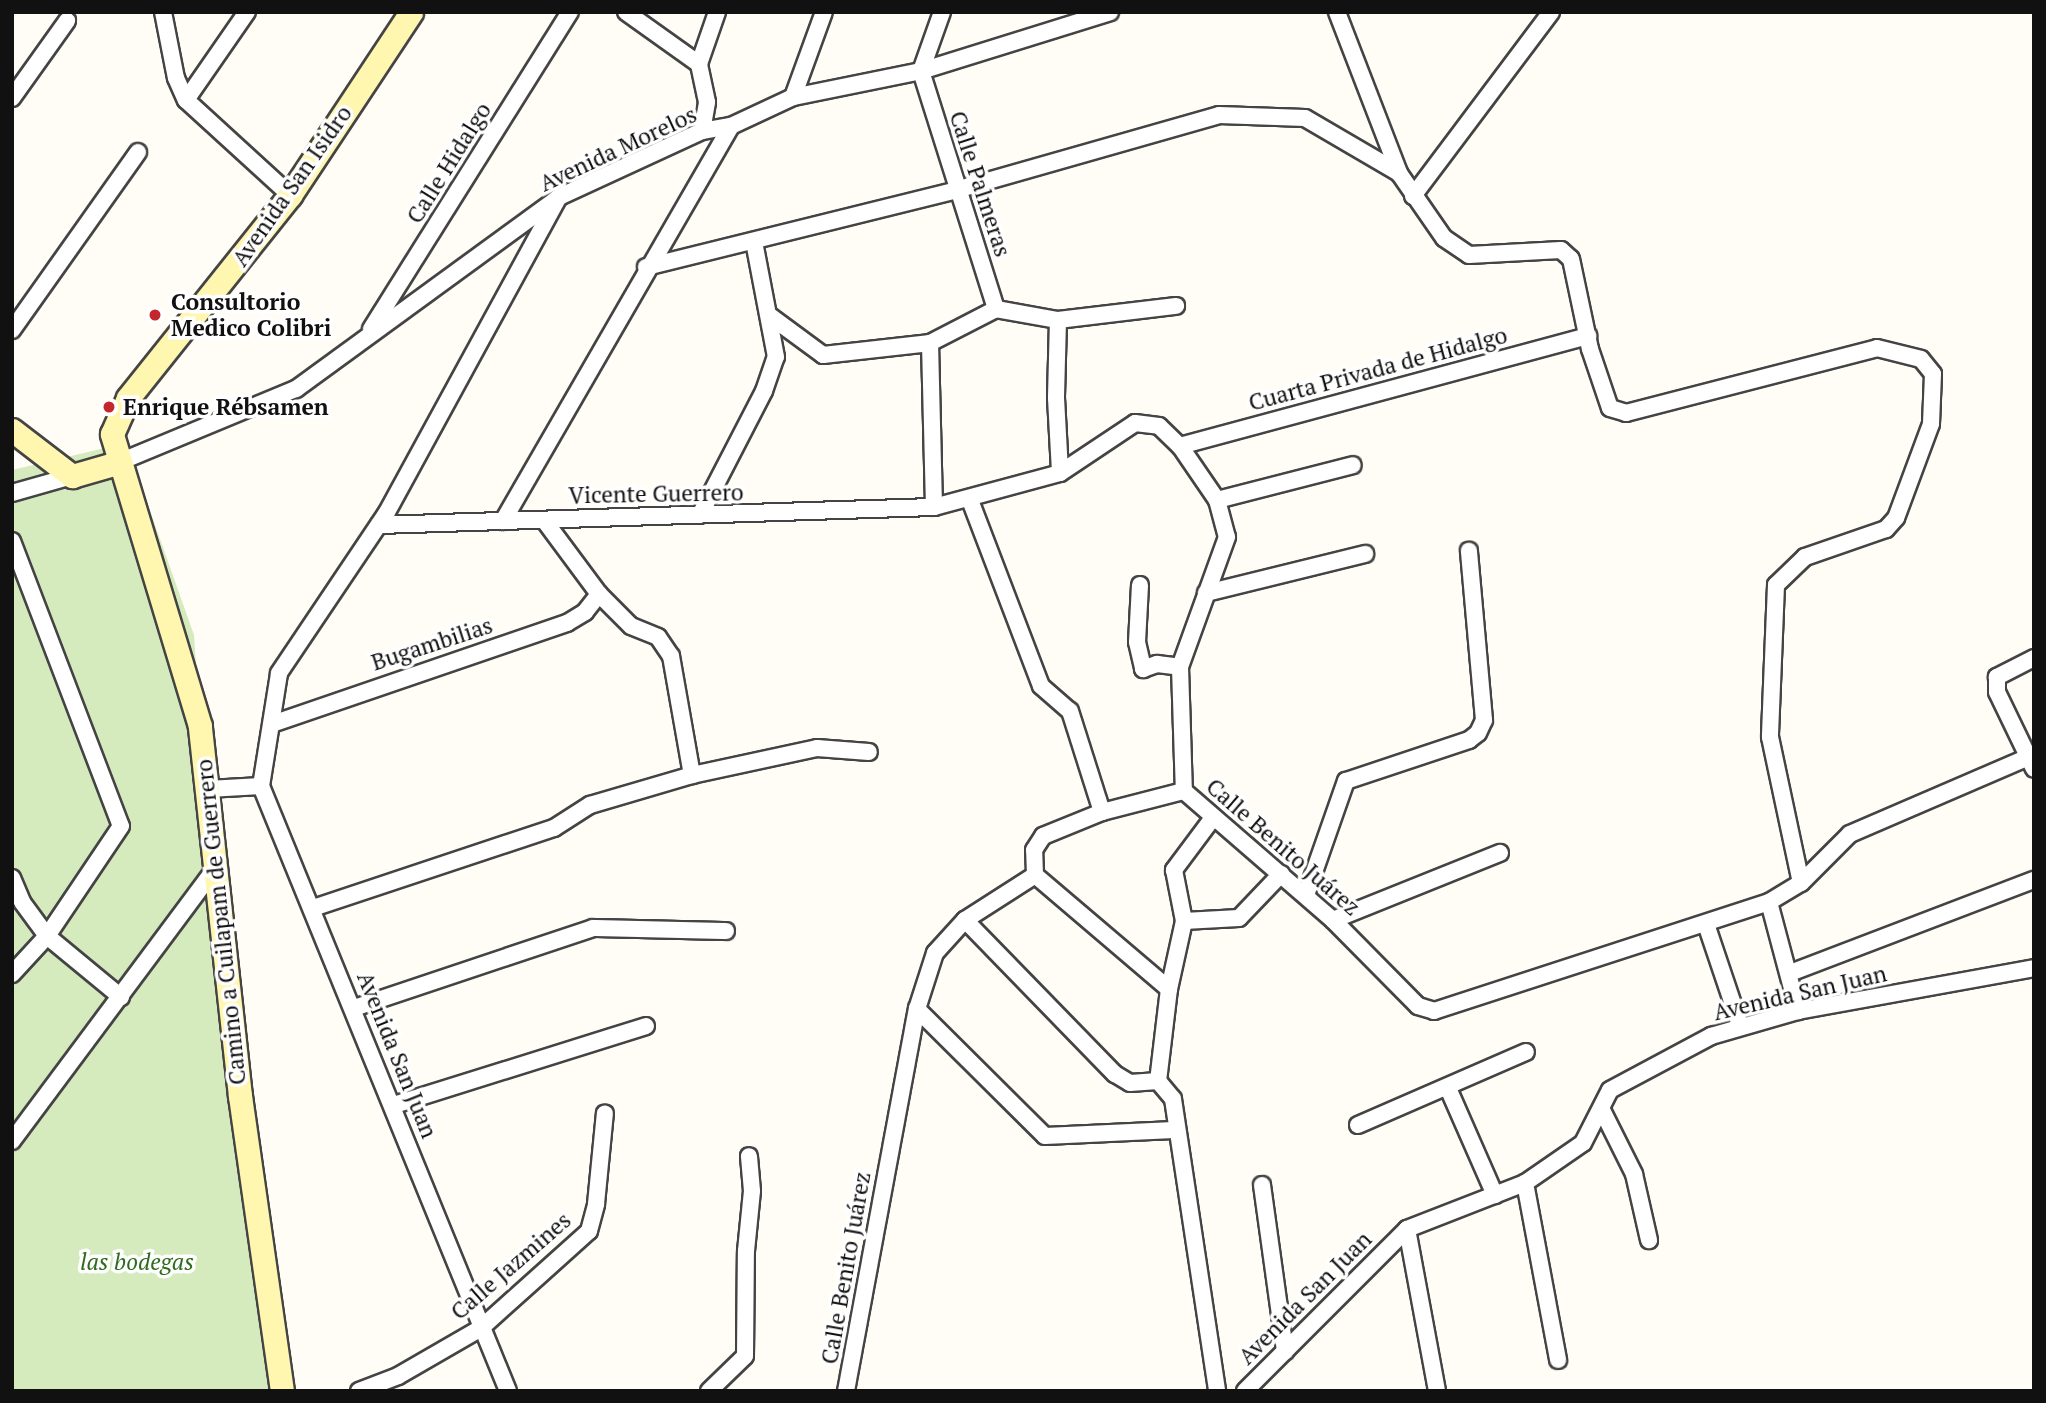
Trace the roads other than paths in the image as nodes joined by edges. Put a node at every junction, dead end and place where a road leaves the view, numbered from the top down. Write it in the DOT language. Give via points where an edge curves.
graph roads {
  1 [pos="163,12"];
  2 [pos="247,12"];
  3 [pos="411,12"];
  4 [pos="570,12"];
  5 [pos="626,12"];
  6 [pos="717,12"];
  7 [pos="824,12"];
  8 [pos="942,12"];
  9 [pos="1110,12"];
  10 [pos="1337,12"];
  11 [pos="1551,12"];
  12 [pos="1081,18"];
  13 [pos="67,21"];
  14 [pos="699,64"];
  15 [pos="921,72"];
  16 [pos="793,97"];
  17 [pos="12,99"];
  18 [pos="186,100"];
  19 [pos="732,127"];
  20 [pos="702,131"];
  21 [pos="138,152"];
  22 [pos="1399,173"];
  23 [pos="956,190"];
  24 [pos="290,195"];
  25 [pos="1413,196"];
  26 [pos="559,197"];
  27 [pos="754,242"];
  28 [pos="646,267"];
  29 [pos="1176,306"];
  30 [pos="996,309"];
  31 [pos="770,316"];
  32 [pos="1058,320"];
  33 [pos="12,330"];
  34 [pos="1588,336"];
  35 [pos="366,337"];
  36 [pos="930,343"];
  37 [pos="12,430"];
  38 [pos="1180,446"];
  39 [pos="117,463"];
  40 [pos="1353,465"];
  41 [pos="1060,473"];
  42 [pos="72,476"];
  43 [pos="12,493"];
  44 [pos="970,500"];
  45 [pos="1217,500"];
  46 [pos="934,508"];
  47 [pos="700,515"];
  48 [pos="544,520"];
  49 [pos="503,521"];
  50 [pos="379,525"];
  51 [pos="12,541"];
  52 [pos="1469,551"];
  53 [pos="1365,554"];
  54 [pos="1140,585"];
  55 [pos="1206,593"];
  56 [pos="599,594"];
  57 [pos="2034,658"];
  58 [pos="1180,667"];
  59 [pos="272,724"];
  60 [pos="869,752"];
  61 [pos="2031,763"];
  62 [pos="692,775"];
  63 [pos="261,786"];
  64 [pos="208,789"];
  65 [pos="1184,791"];
  66 [pos="1101,811"];
  67 [pos="1212,819"];
  68 [pos="1500,853"];
  69 [pos="218,864"];
  70 [pos="1281,874"];
  71 [pos="1035,875"];
  72 [pos="12,878"];
  73 [pos="2034,880"];
  74 [pos="1801,883"];
  75 [pos="1306,895"];
  76 [pos="1769,902"];
  77 [pos="313,908"];
  78 [pos="965,920"];
  79 [pos="1333,920"];
  80 [pos="1184,921"];
  81 [pos="1706,924"];
  82 [pos="726,931"];
  83 [pos="47,936"];
  84 [pos="2034,968"];
  85 [pos="1790,973"];
  86 [pos="12,974"];
  87 [pos="1169,989"];
  88 [pos="121,997"];
  89 [pos="354,1008"];
  90 [pos="917,1009"];
  91 [pos="1798,1012"];
  92 [pos="1741,1025"];
  93 [pos="646,1026"];
  94 [pos="1525,1052"];
  95 [pos="1158,1081"];
  96 [pos="1448,1088"];
  97 [pos="394,1105"];
  98 [pos="1602,1110"];
  99 [pos="605,1113"];
  100 [pos="1358,1125"];
  101 [pos="1174,1130"];
  102 [pos="12,1140"];
  103 [pos="749,1156"];
  104 [pos="1525,1183"];
  105 [pos="1262,1185"];
  106 [pos="1495,1195"];
  107 [pos="1407,1229"];
  108 [pos="1649,1240"];
  109 [pos="481,1328"];
  110 [pos="1285,1351"];
  111 [pos="1558,1360"];
  112 [pos="282,1391"];
  113 [pos="359,1391"];
  114 [pos="508,1391"];
  115 [pos="709,1391"];
  116 [pos="846,1391"];
  117 [pos="1217,1391"];
  118 [pos="1245,1391"];
  119 [pos="1437,1391"];
  1 -- 18 [label="street" via="176,78"];
  2 -- 18 [label="street"];
  3 -- 24 [label="main road, Avenida San Isidro"];
  4 -- 35 [label="street, Calle Hidalgo"];
  5 -- 14 [label="street"];
  6 -- 14 [label="street"];
  7 -- 16 [label="street"];
  8 -- 15 [label="street"];
  9 -- 12 [label="street, Avenida Morelos"];
  10 -- 22 [label="street"];
  11 -- 25 [label="street"];
  12 -- 15 [label="street, Avenida Morelos"];
  13 -- 17 [label="street"];
  14 -- 20 [label="street" via="707,102"];
  15 -- 16 [label="street, Avenida Morelos"];
  15 -- 23 [label="street, Calle Palmeras"];
  16 -- 19 [label="street, Avenida Morelos"];
  18 -- 24 [label="street"];
  19 -- 20 [label="street, Avenida Morelos"];
  19 -- 28 [label="street"];
  20 -- 26 [label="street, Avenida Morelos"];
  21 -- 33 [label="street"];
  22 -- 23 [label="street" via="1305,118 1219,115"];
  22 -- 25 [label="street"];
  23 -- 27 [label="street"];
  23 -- 30 [label="street, Calle Palmeras"];
  24 -- 39 [label="main road, Avenida San Isidro" via="128,398 112,434"];
  25 -- 34 [label="street" via="1444,238 1469,255 1561,250 1571,259"];
  26 -- 35 [label="street, Avenida Morelos"];
  26 -- 50 [label="street"];
  27 -- 28 [label="street"];
  27 -- 31 [label="street"];
  28 -- 49 [label="street"];
  29 -- 32 [label="street"];
  30 -- 32 [label="street"];
  30 -- 36 [label="street"];
  31 -- 36 [label="street" via="823,355"];
  31 -- 47 [label="street" via="776,357 764,391"];
  32 -- 41 [label="street"];
  34 -- 38 [label="street, Cuarta Privada de Hidalgo"];
  34 -- 74 [label="street" via="1611,408 1626,413 1877,348 1921,359 1933,374 1931,424 1896,518 1886,529 1805,557 1776,585 1770,737"];
  35 -- 39 [label="street, Avenida Morelos" via="296,389"];
  36 -- 46 [label="street"];
  37 -- 42 [label="main road"];
  38 -- 41 [label="street, Vicente Guerrero" via="1159,426 1135,423"];
  38 -- 45 [label="street, Vicente Guerrero"];
  39 -- 42 [label="main road"];
  39 -- 64 [label="main road, Camino a Cuilapam de Guerrero" via="200,726"];
  40 -- 45 [label="street"];
  41 -- 44 [label="street, Vicente Guerrero"];
  42 -- 43 [label="street"];
  44 -- 46 [label="street, Vicente Guerrero"];
  44 -- 66 [label="street" via="1041,686 1070,711"];
  45 -- 55 [label="street, Vicente Guerrero" via="1227,537"];
  46 -- 47 [label="street, Vicente Guerrero"];
  47 -- 48 [label="street, Vicente Guerrero"];
  48 -- 49 [label="street, Vicente Guerrero"];
  48 -- 56 [label="street"];
  49 -- 50 [label="street, Vicente Guerrero"];
  50 -- 59 [label="street" via="279,673"];
  51 -- 83 [label="street" via="121,826"];
  52 -- 75 [label="street" via="1484,720 1478,733 1469,740 1346,781"];
  53 -- 55 [label="street"];
  54 -- 58 [label="street" via="1137,642 1143,669 1157,664"];
  55 -- 58 [label="street, Vicente Guerrero"];
  56 -- 59 [label="street, Bugambilias" via="585,612 567,623"];
  56 -- 62 [label="street" via="631,626 659,637 671,656"];
  57 -- 61 [label="street" via="1997,677 1997,692"];
  58 -- 65 [label="street"];
  59 -- 63 [label="street"];
  60 -- 62 [label="street" via="817,748"];
  61 -- 74 [label="street, Calle Benito Juárez" via="1850,834"];
  62 -- 77 [label="street" via="590,805 554,828"];
  63 -- 64 [label="street"];
  63 -- 77 [label="street, Avenida San Juan"];
  64 -- 69 [label="main road, Camino a Cuilapam de Guerrero"];
  65 -- 66 [label="street, Calle Benito Juárez"];
  65 -- 67 [label="street, Calle Benito Juárez"];
  66 -- 71 [label="street, Calle Benito Juárez" via="1043,836 1034,850"];
  67 -- 70 [label="street, Calle Benito Juárez"];
  67 -- 80 [label="street" via="1174,870"];
  68 -- 79 [label="street"];
  69 -- 88 [label="street"];
  69 -- 112 [label="main road, Camino a Cuilapam de Guerrero" via="240,1096"];
  70 -- 75 [label="street, Calle Benito Juárez"];
  70 -- 80 [label="street" via="1239,918"];
  71 -- 78 [label="street, Calle Benito Juárez"];
  71 -- 87 [label="street"];
  72 -- 83 [label="street" via="22,902"];
  73 -- 85 [label="street"];
  74 -- 76 [label="street, Calle Benito Juárez"];
  75 -- 79 [label="street, Calle Benito Juárez"];
  76 -- 81 [label="street, Calle Benito Juárez"];
  76 -- 85 [label="street"];
  77 -- 89 [label="street, Avenida San Juan"];
  78 -- 90 [label="street, Calle Benito Juárez" via="935,953"];
  78 -- 95 [label="street" via="1115,1074 1130,1083"];
  79 -- 81 [label="street, Calle Benito Juárez" via="1418,1006 1434,1011"];
  80 -- 87 [label="street"];
  81 -- 92 [label="street"];
  82 -- 89 [label="street" via="593,928"];
  83 -- 86 [label="street"];
  83 -- 88 [label="street"];
  84 -- 91 [label="street, Avenida San Juan"];
  85 -- 91 [label="street"];
  87 -- 95 [label="street"];
  88 -- 102 [label="street"];
  89 -- 97 [label="street, Avenida San Juan"];
  90 -- 101 [label="street" via="1045,1136"];
  90 -- 116 [label="street, Calle Benito Juárez"];
  91 -- 92 [label="street, Avenida San Juan"];
  92 -- 98 [label="street, Avenida San Juan" via="1711,1035 1611,1090"];
  93 -- 97 [label="street"];
  94 -- 96 [label="street"];
  95 -- 101 [label="street" via="1173,1099"];
  96 -- 100 [label="street"];
  96 -- 106 [label="street"];
  97 -- 109 [label="street, Avenida San Juan"];
  98 -- 104 [label="street, Avenida San Juan" via="1583,1143"];
  98 -- 108 [label="street" via="1634,1174"];
  99 -- 109 [label="street, Calle Jazmines" via="589,1231"];
  101 -- 117 [label="street"];
  103 -- 115 [label="street" via="752,1191 745,1356"];
  104 -- 106 [label="street, Avenida San Juan"];
  104 -- 111 [label="street"];
  105 -- 110 [label="street"];
  106 -- 107 [label="street, Avenida San Juan"];
  107 -- 110 [label="street, Avenida San Juan"];
  107 -- 119 [label="street"];
  109 -- 113 [label="street, Calle Jazmines" via="398,1376"];
  109 -- 114 [label="street, Avenida San Juan"];
  110 -- 118 [label="street, Avenida San Juan"];
}
